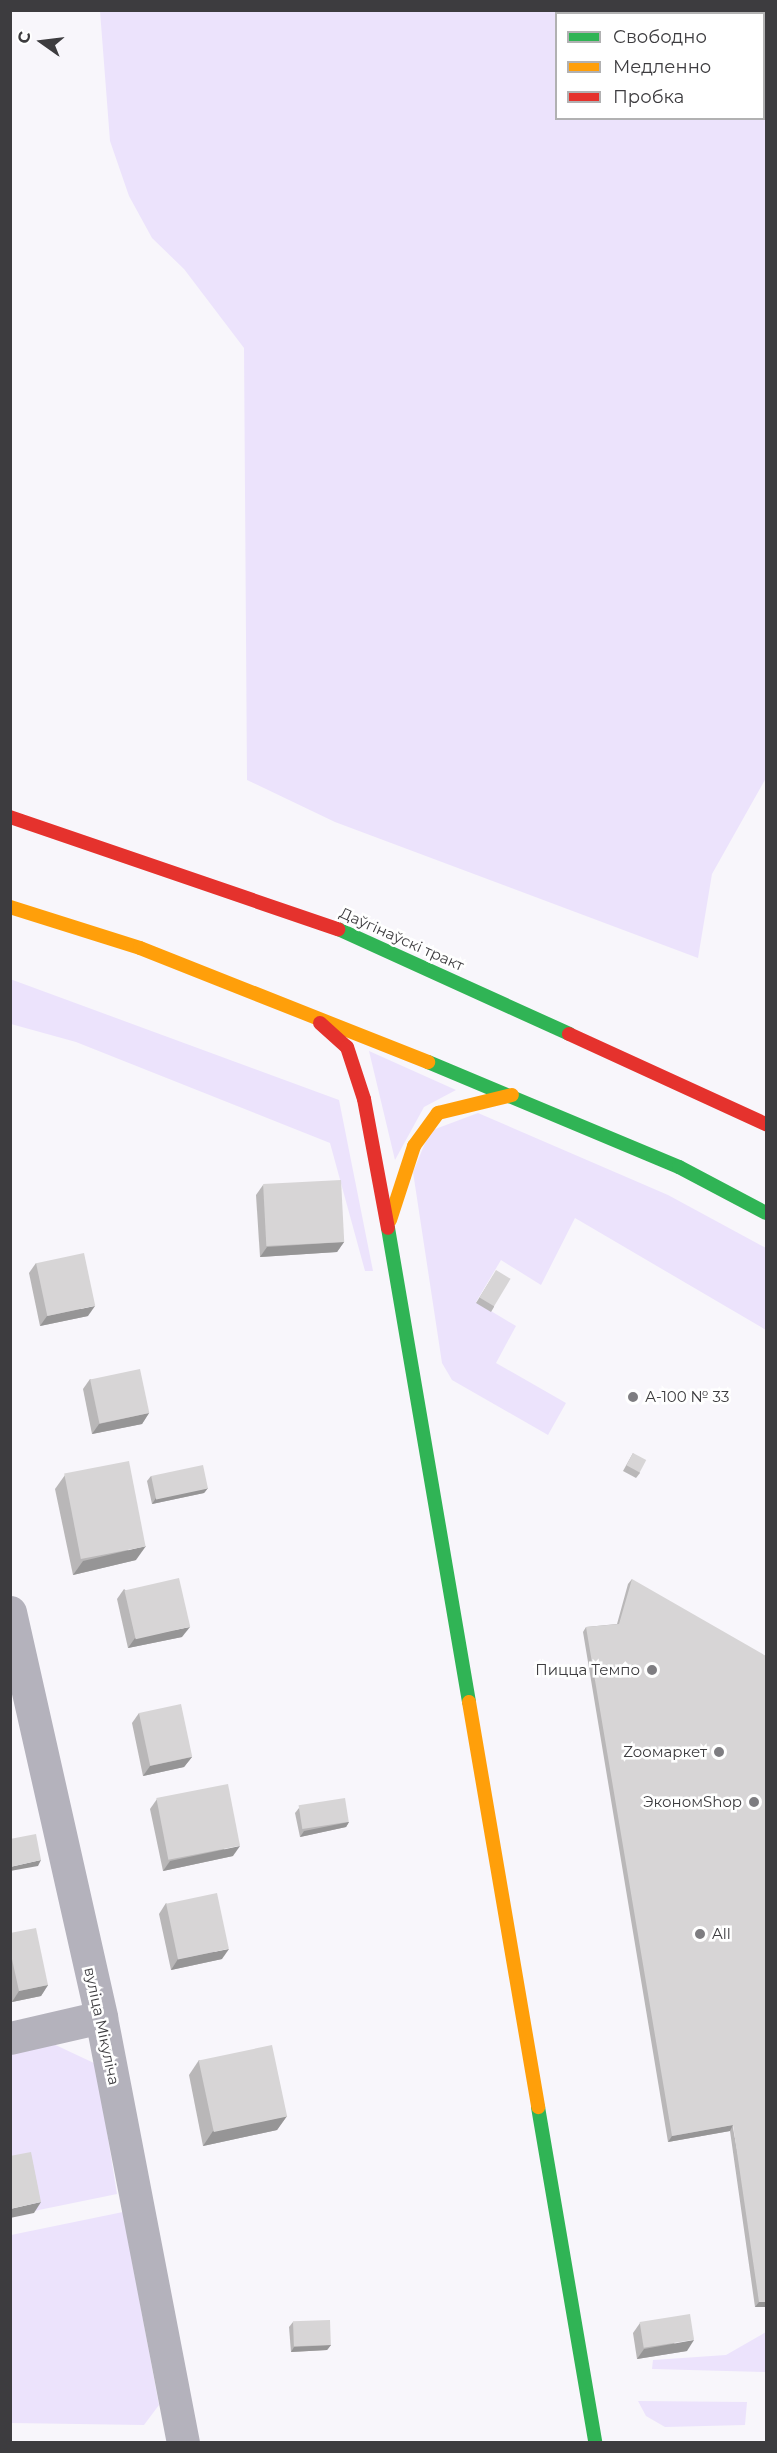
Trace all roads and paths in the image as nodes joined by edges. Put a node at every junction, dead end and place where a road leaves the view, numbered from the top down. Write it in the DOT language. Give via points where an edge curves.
graph roads {
  1 [pos="10,817"];
  2 [pos="10,907"];
  3 [pos="296,1007"];
  4 [pos="513,1095"];
  5 [pos="766,1124"];
  6 [pos="766,1214"];
  7 [pos="388,1228"];
  8 [pos="11,1615"];
  9 [pos="102,2017"];
  10 [pos="10,2038"];
  11 [pos="183,2442"];
  12 [pos="595,2442"];
  1 -- 5 [label="main road, Даўгінаўскі тракт" via="319,920"];
  2 -- 3 [label="main road" via="140,948"];
  3 -- 4 [label="main road"];
  3 -- 7 [label="main road" via="347,1047 364,1099"];
  4 -- 6 [label="main road" via="679,1167"];
  4 -- 7 [label="main road" via="438,1113 414,1146"];
  7 -- 12 [label="main road"];
  8 -- 9 [label="street, вуліца Мікуліча"];
  9 -- 10 [label="street"];
  9 -- 11 [label="street, вуліца Мікуліча"];
}
